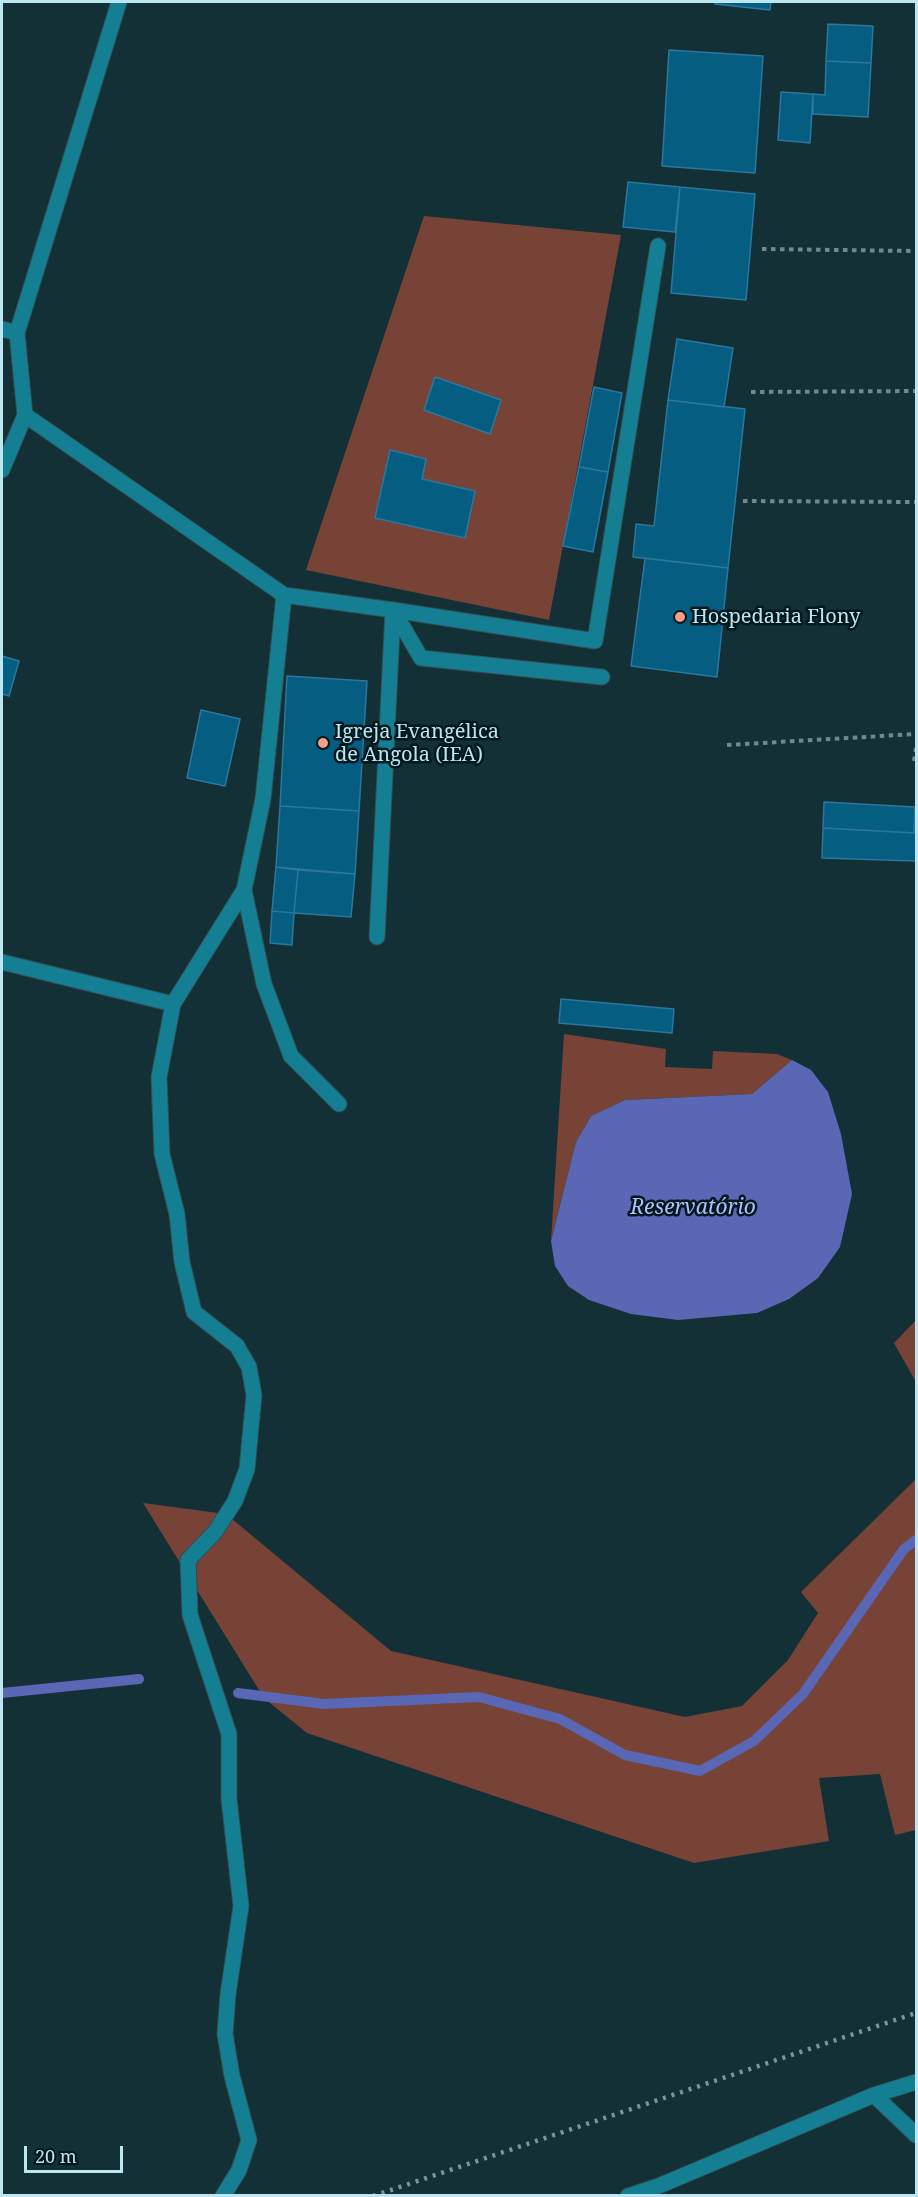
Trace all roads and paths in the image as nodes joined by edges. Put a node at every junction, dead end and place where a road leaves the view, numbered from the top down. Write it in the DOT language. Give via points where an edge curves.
graph roads {
  1 [pos="119,2"];
  2 [pos="658,246"];
  3 [pos="762,249"];
  4 [pos="916,251"];
  5 [pos="2,329"];
  6 [pos="17,333"];
  7 [pos="916,391"];
  8 [pos="751,392"];
  9 [pos="25,416"];
  10 [pos="2,470"];
  11 [pos="743,501"];
  12 [pos="916,502"];
  13 [pos="284,595"];
  14 [pos="393,610"];
  15 [pos="602,677"];
  16 [pos="916,734"];
  17 [pos="727,745"];
  18 [pos="916,748"];
  19 [pos="914,761"];
  20 [pos="244,890"];
  21 [pos="377,937"];
  22 [pos="2,962"];
  23 [pos="173,1004"];
  24 [pos="339,1104"];
  25 [pos="916,2082"];
  26 [pos="874,2095"];
  27 [pos="916,2135"];
  28 [pos="224,2196"];
  29 [pos="628,2196"];
  1 -- 6 [label="street"];
  2 -- 14 [label="street" via="595,641"];
  3 -- 4 [label="path"];
  5 -- 6 [label="street"];
  6 -- 9 [label="street"];
  7 -- 8 [label="path"];
  9 -- 10 [label="street"];
  9 -- 13 [label="street"];
  11 -- 12 [label="path"];
  13 -- 14 [label="street"];
  13 -- 20 [label="street" via="263,799"];
  14 -- 15 [label="street" via="421,658"];
  14 -- 21 [label="street"];
  16 -- 17 [label="path"];
  18 -- 19 [label="path"];
  20 -- 23 [label="street"];
  20 -- 24 [label="street" via="264,984 291,1056"];
  22 -- 23 [label="street"];
  23 -- 28 [label="street" via="159,1077 159,1117 162,1154 177,1214 183,1262 194,1312 237,1346 249,1367 254,1395 247,1469 235,1501 215,1532 188,1560 190,1615 229,1734 229,1799 241,1906 225,2034 249,2140 239,2170"];
  25 -- 26 [label="street"];
  26 -- 27 [label="street"];
  26 -- 29 [label="street"];
}
